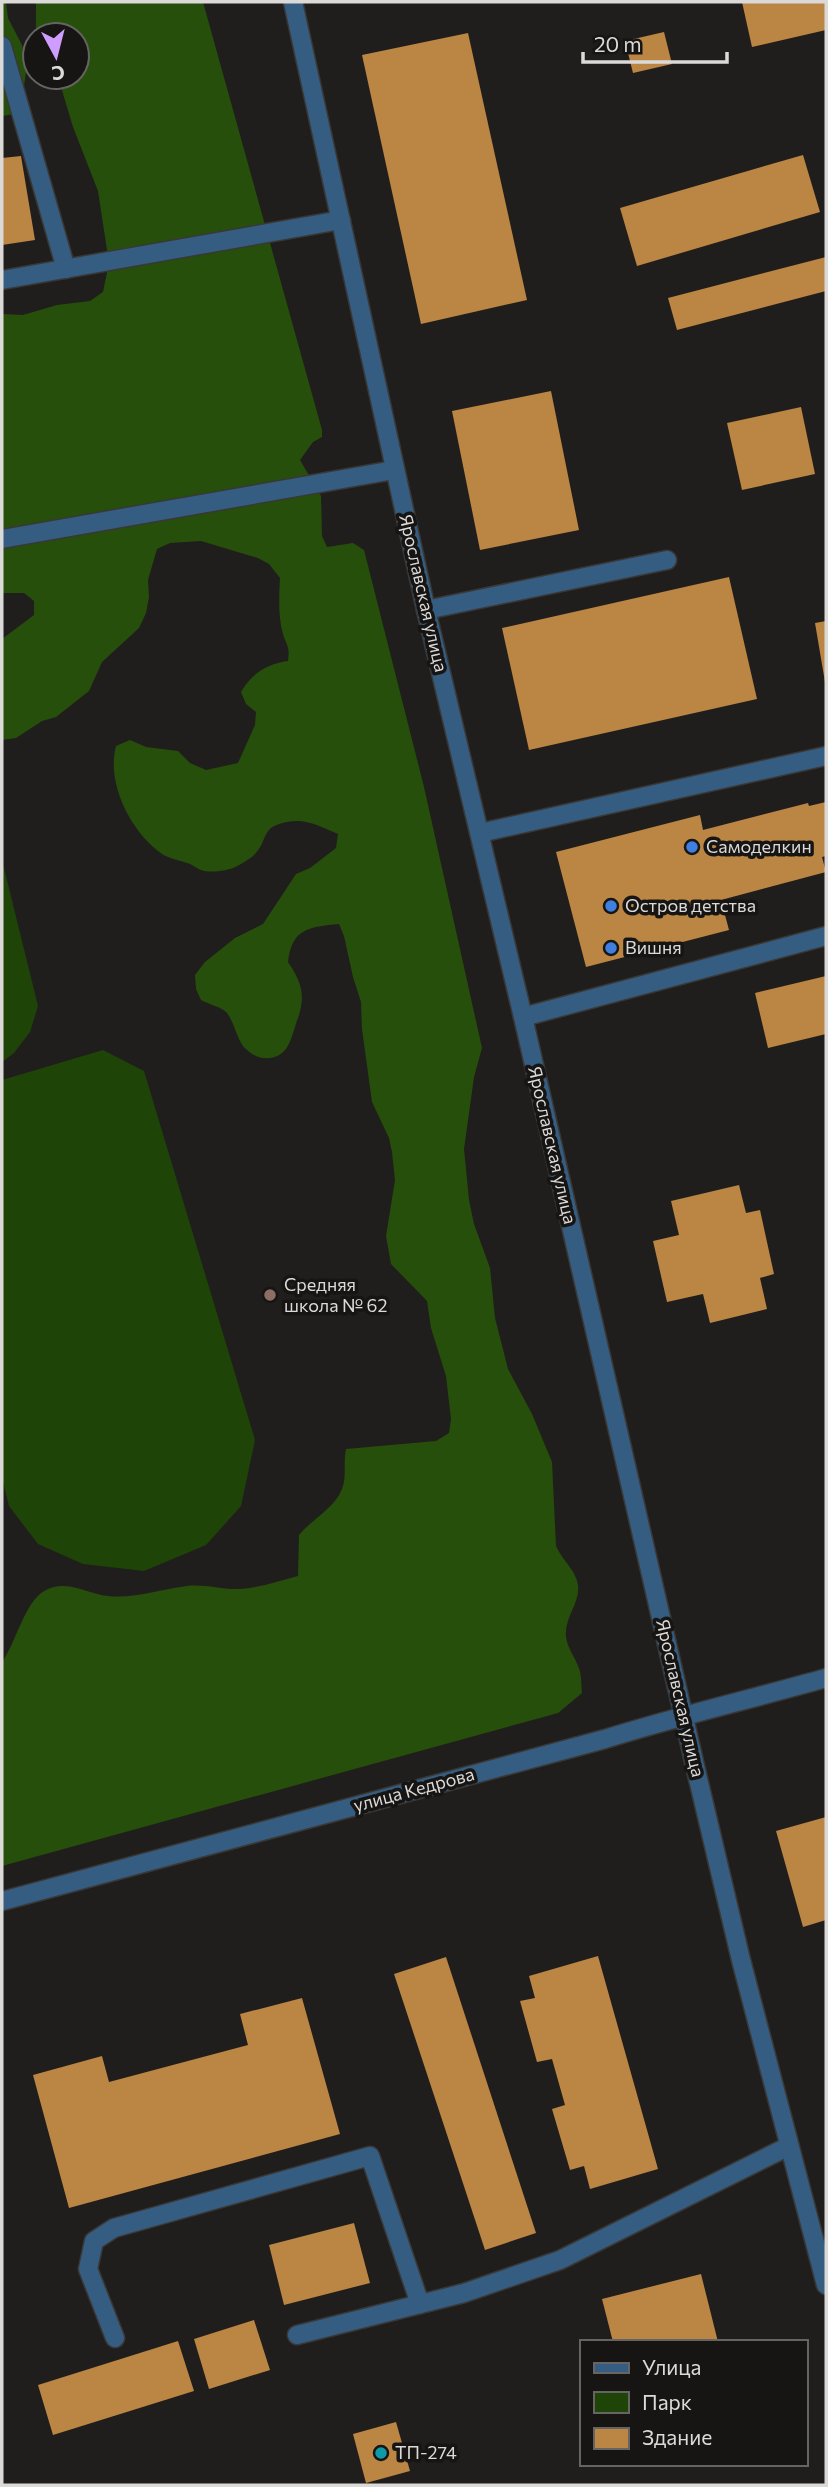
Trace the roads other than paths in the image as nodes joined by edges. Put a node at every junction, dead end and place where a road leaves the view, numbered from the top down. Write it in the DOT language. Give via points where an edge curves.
graph roads {
  1 [pos="293,2"];
  2 [pos="2,46"];
  3 [pos="341,220"];
  4 [pos="66,268"];
  5 [pos="2,280"];
  6 [pos="394,470"];
  7 [pos="2,539"];
  8 [pos="667,560"];
  9 [pos="426,610"];
  10 [pos="826,756"];
  11 [pos="480,833"];
  12 [pos="826,936"];
  13 [pos="523,1017"];
  14 [pos="826,1678"];
  15 [pos="684,1714"];
  16 [pos="2,1901"];
  17 [pos="789,2146"];
  18 [pos="826,2285"];
  19 [pos="420,2304"];
  20 [pos="297,2335"];
  21 [pos="115,2338"];
  1 -- 3 [label="street, Ярославская улица"];
  2 -- 4 [label="street"];
  3 -- 4 [label="street"];
  3 -- 6 [label="street, Ярославская улица"];
  4 -- 5 [label="street"];
  6 -- 7 [label="street"];
  6 -- 9 [label="street, Ярославская улица"];
  8 -- 9 [label="street"];
  9 -- 11 [label="street, Ярославская улица"];
  10 -- 11 [label="street"];
  11 -- 13 [label="street, Ярославская улица"];
  12 -- 13 [label="street"];
  13 -- 15 [label="street, Ярославская улица"];
  14 -- 15 [label="street, улица Кедрова"];
  15 -- 16 [label="street, улица Кедрова"];
  15 -- 17 [label="street, Ярославская улица"];
  17 -- 18 [label="street, Ярославская улица"];
  17 -- 19 [label="street" via="560,2260"];
  19 -- 20 [label="street"];
  19 -- 21 [label="street" via="370,2157 114,2228 94,2241 88,2269"];
}
